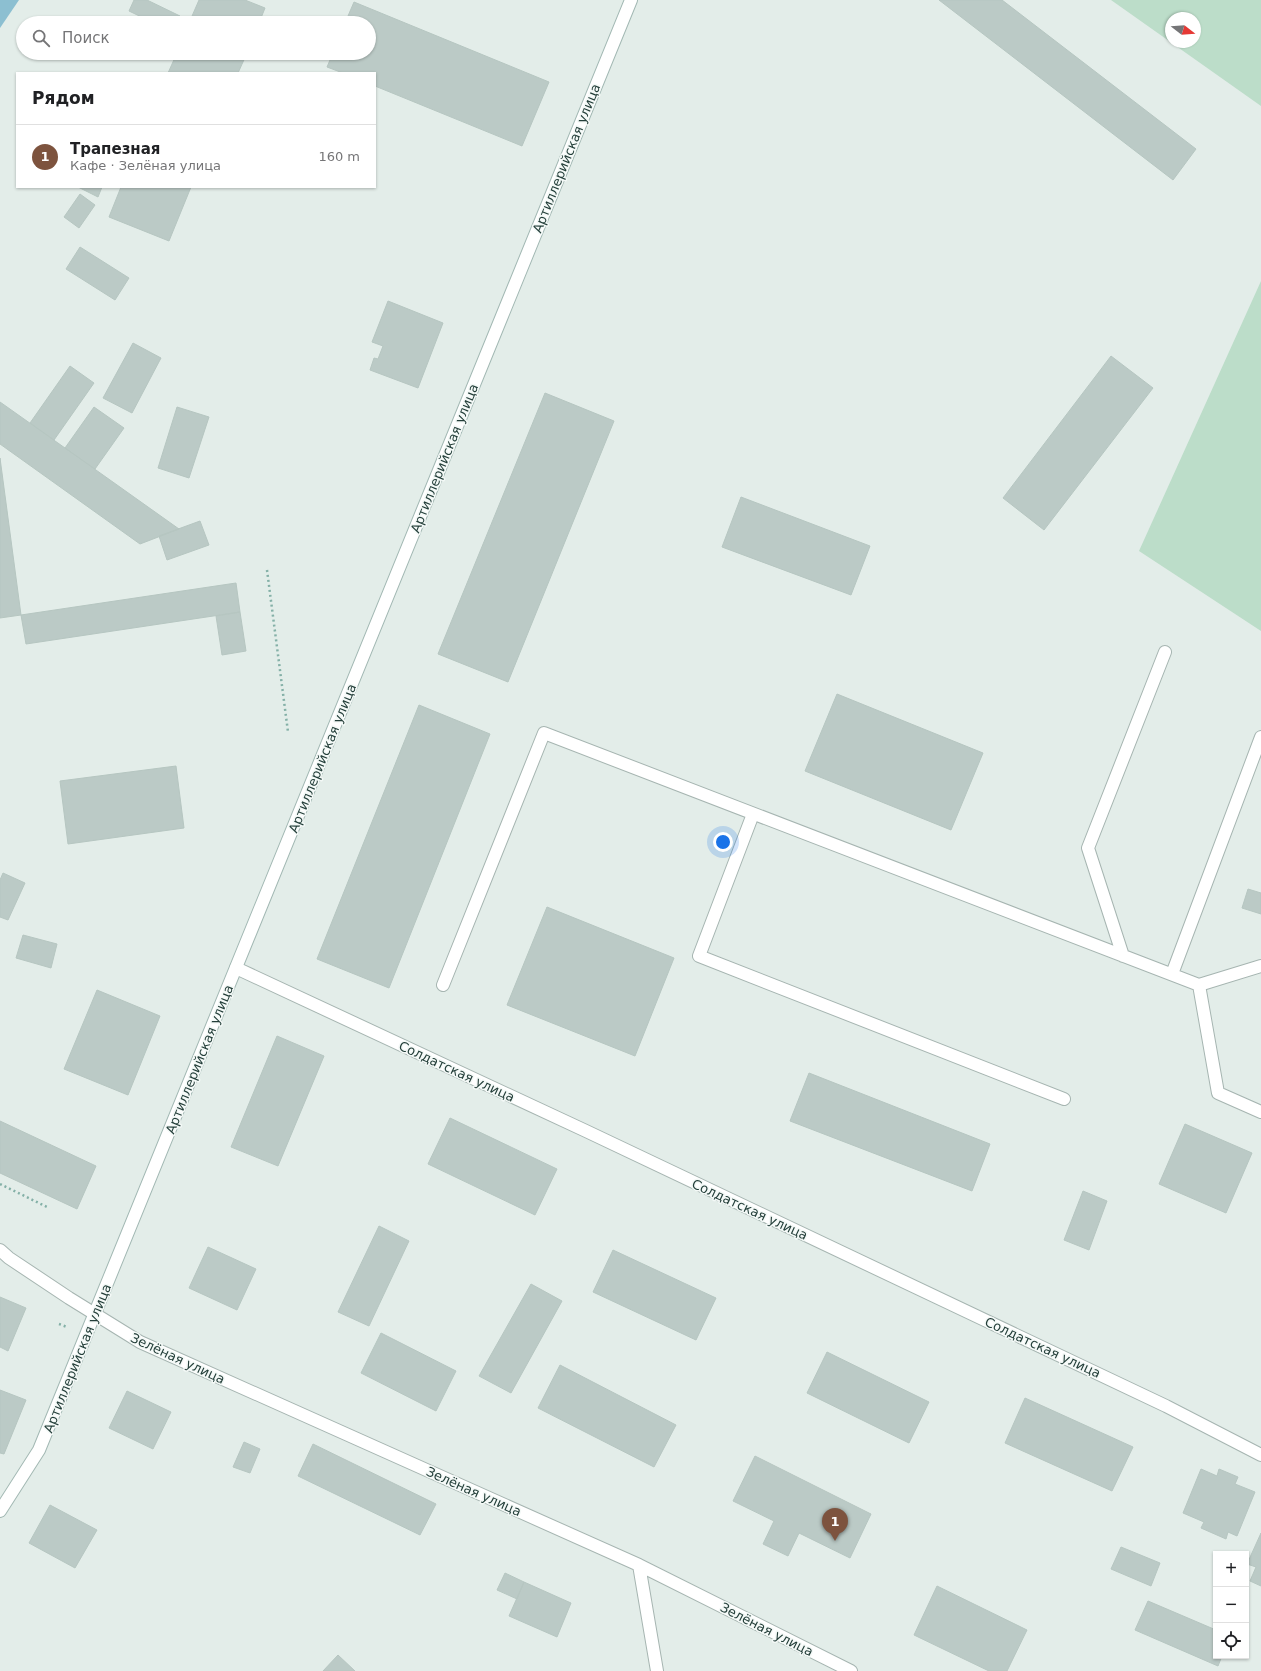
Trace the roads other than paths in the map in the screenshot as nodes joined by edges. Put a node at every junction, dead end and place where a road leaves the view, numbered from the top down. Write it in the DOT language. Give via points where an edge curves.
graph roads {
  1 [pos="631,0"];
  2 [pos="1165,652"];
  3 [pos="1261,737"];
  4 [pos="753,814"];
  5 [pos="1123,956"];
  6 [pos="1261,966"];
  7 [pos="236,968"];
  8 [pos="1172,974"];
  9 [pos="443,985"];
  10 [pos="1199,985"];
  11 [pos="1064,1099"];
  12 [pos="1261,1112"];
  13 [pos="0,1250"];
  14 [pos="95,1314"];
  15 [pos="1261,1455"];
  16 [pos="0,1511"];
  17 [pos="639,1565"];
  18 [pos="657,1671"];
  19 [pos="851,1671"];
  1 -- 7 [label="street, Артиллерийская улица"];
  2 -- 5 [label="street" via="1088,848"];
  3 -- 8 [label="street"];
  4 -- 5 [label="street"];
  4 -- 9 [label="street" via="544,734"];
  4 -- 11 [label="street" via="700,956"];
  5 -- 8 [label="street"];
  6 -- 10 [label="street"];
  7 -- 14 [label="street, Артиллерийская улица"];
  7 -- 15 [label="street, Солдатская улица" via="579,1127 1152,1399"];
  8 -- 10 [label="street"];
  10 -- 12 [label="street" via="1218,1093"];
  13 -- 14 [label="street, Зелёная улица"];
  14 -- 16 [label="street, Артиллерийская улица" via="39,1450"];
  14 -- 17 [label="street, Зелёная улица" via="140,1342"];
  17 -- 18 [label="street"];
  17 -- 19 [label="street, Зелёная улица"];
}
